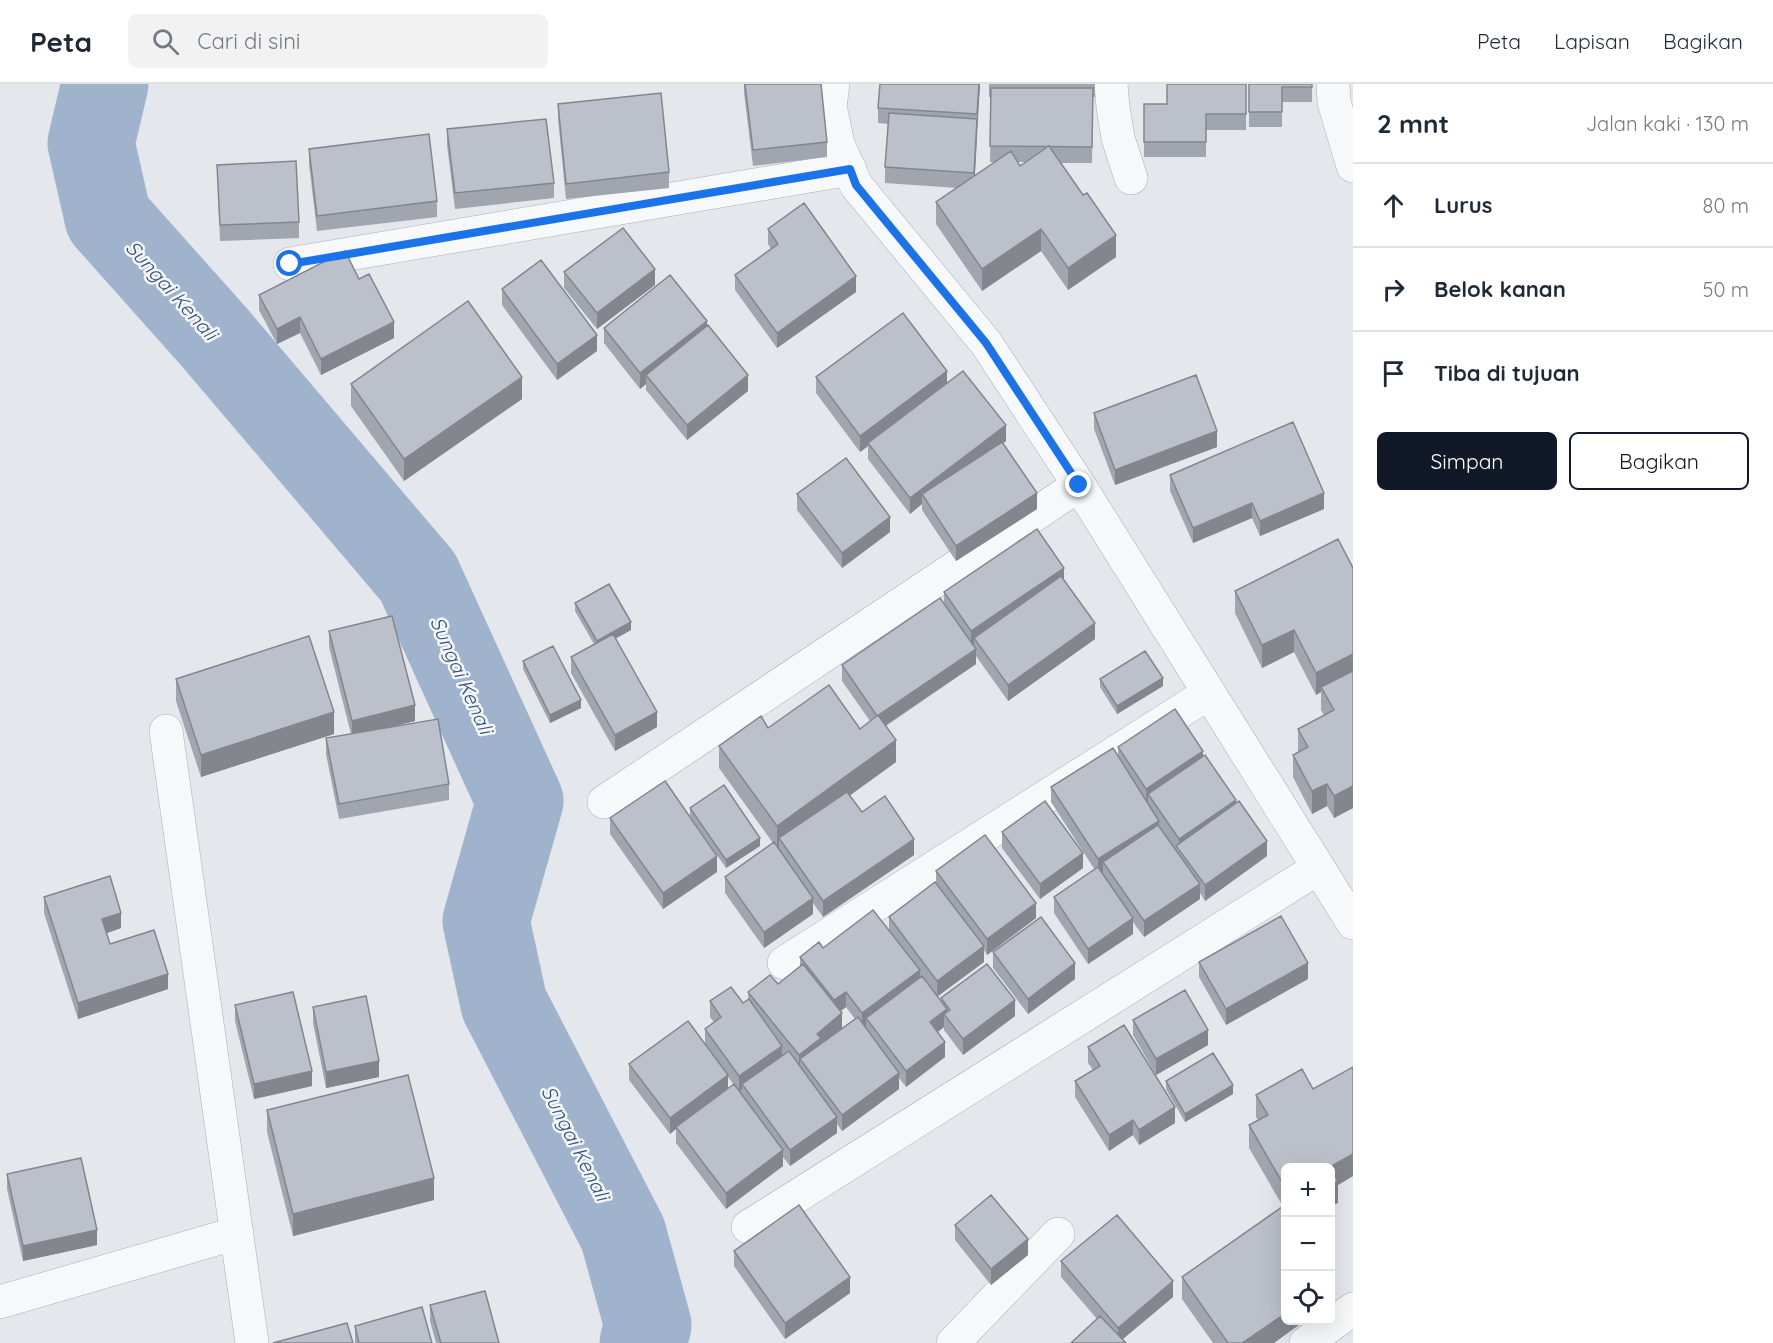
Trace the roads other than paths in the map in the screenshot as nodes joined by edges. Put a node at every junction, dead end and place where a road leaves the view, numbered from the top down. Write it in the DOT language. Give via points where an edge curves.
graph roads {
  1 [pos="833,84"];
  2 [pos="1111,84"];
  3 [pos="1333,84"];
  4 [pos="1353,166"];
  5 [pos="850,169"];
  6 [pos="1131,178"];
  7 [pos="290,264"];
  8 [pos="1079,485"];
  9 [pos="1209,693"];
  10 [pos="166,731"];
  11 [pos="604,802"];
  12 [pos="1318,868"];
  13 [pos="1353,923"];
  14 [pos="784,963"];
  15 [pos="748,1227"];
  16 [pos="237,1233"];
  17 [pos="1058,1234"];
  18 [pos="0,1302"];
  19 [pos="1353,1309"];
  20 [pos="252,1343"];
  21 [pos="953,1343"];
  22 [pos="1306,1343"];
  1 -- 5 [label="street" via="830,106 838,144"];
  2 -- 6 [label="street" via="1118,138"];
  3 -- 4 [label="street" via="1334,102"];
  5 -- 7 [label="street"];
  5 -- 8 [label="street" via="856,185 986,343"];
  8 -- 9 [label="street"];
  8 -- 11 [label="street"];
  9 -- 12 [label="street"];
  9 -- 14 [label="street"];
  10 -- 16 [label="street"];
  12 -- 13 [label="street"];
  12 -- 15 [label="street"];
  16 -- 18 [label="street"];
  16 -- 20 [label="street"];
  17 -- 21 [label="street"];
  19 -- 22 [label="street"];
}
